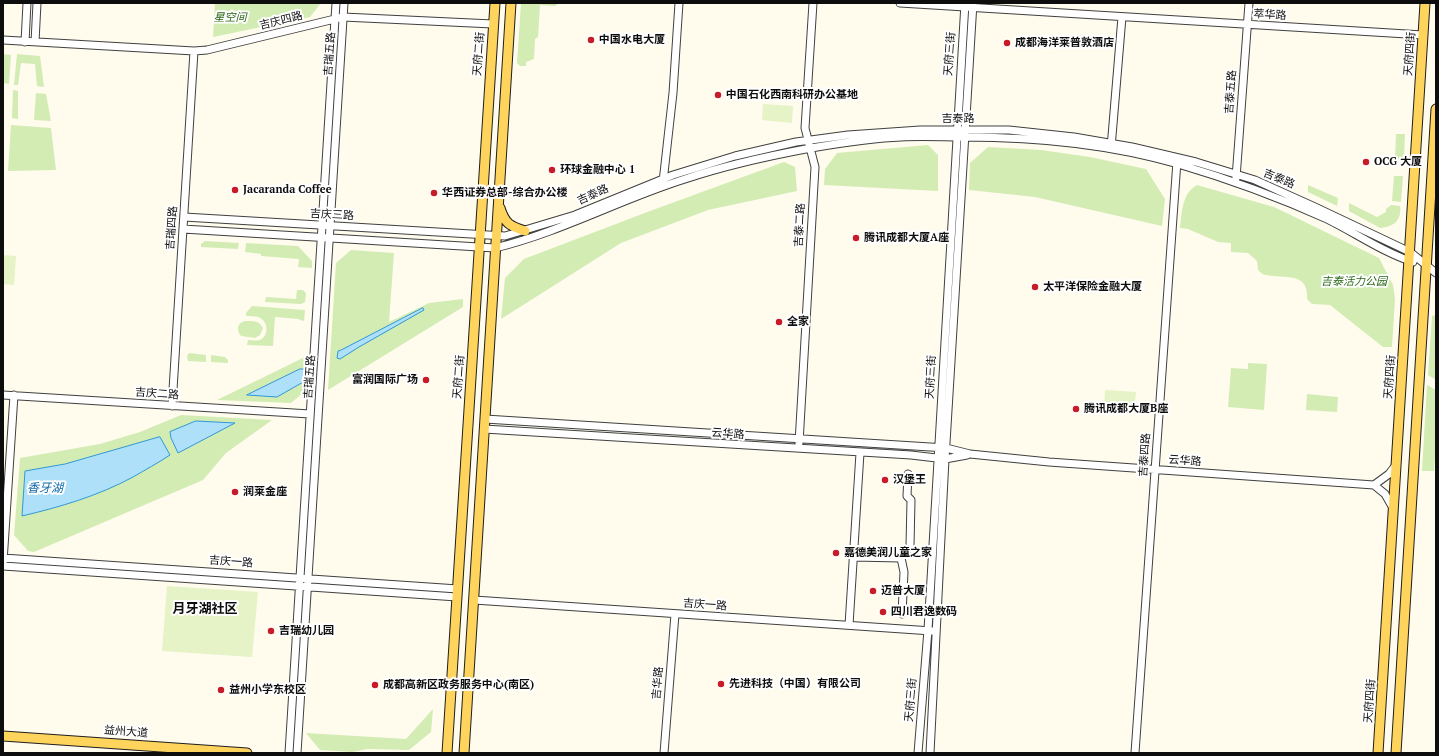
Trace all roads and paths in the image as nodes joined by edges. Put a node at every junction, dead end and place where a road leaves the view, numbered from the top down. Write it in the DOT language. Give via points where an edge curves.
graph roads {
  1 [pos="27,3"];
  2 [pos="37,3"];
  3 [pos="336,3"];
  4 [pos="344,3"];
  5 [pos="494,3"];
  6 [pos="511,3"];
  7 [pos="679,3"];
  8 [pos="813,3"];
  9 [pos="900,3"];
  10 [pos="1249,3"];
  11 [pos="1426,3"];
  12 [pos="964,5"];
  13 [pos="973,5"];
  14 [pos="343,17"];
  15 [pos="1122,17"];
  16 [pos="334,19"];
  17 [pos="493,24"];
  18 [pos="1247,24"];
  19 [pos="1424,35"];
  20 [pos="3,40"];
  21 [pos="24,42"];
  22 [pos="35,42"];
  23 [pos="194,51"];
  24 [pos="1436,109"];
  25 [pos="956,133"];
  26 [pos="965,133"];
  27 [pos="808,140"];
  28 [pos="1112,146"];
  29 [pos="810,148"];
  30 [pos="1177,161"];
  31 [pos="1236,179"];
  32 [pos="663,182"];
  33 [pos="499,194"];
  34 [pos="184,217"];
  35 [pos="322,225"];
  36 [pos="330,226"];
  37 [pos="183,229"];
  38 [pos="525,231"];
  39 [pos="480,234"];
  40 [pos="496,236"];
  41 [pos="321,238"];
  42 [pos="329,239"];
  43 [pos="479,248"];
  44 [pos="495,248"];
  45 [pos="1410,257"];
  46 [pos="1426,266"];
  47 [pos="1436,273"];
  48 [pos="3,395"];
  49 [pos="14,395"];
  50 [pos="172,406"];
  51 [pos="310,414"];
  52 [pos="485,419"];
  53 [pos="484,429"];
  54 [pos="799,440"];
  55 [pos="938,448"];
  56 [pos="946,448"];
  57 [pos="798,449"];
  58 [pos="860,452"];
  59 [pos="970,454"];
  60 [pos="937,457"];
  61 [pos="945,459"];
  62 [pos="1396,464"];
  63 [pos="1155,470"];
  64 [pos="908,474"];
  65 [pos="1374,485"];
  66 [pos="1394,510"];
  67 [pos="853,557"];
  68 [pos="3,558"];
  69 [pos="901,558"];
  70 [pos="3,566"];
  71 [pos="3,570"];
  72 [pos="300,578"];
  73 [pos="308,583"];
  74 [pos="300,586"];
  75 [pos="458,593"];
  76 [pos="474,600"];
  77 [pos="675,614"];
  78 [pos="902,614"];
  79 [pos="849,625"];
  80 [pos="928,630"];
  81 [pos="936,631"];
  82 [pos="3,736"];
  83 [pos="247,753"];
  84 [pos="289,753"];
  85 [pos="297,753"];
  86 [pos="447,753"];
  87 [pos="464,753"];
  88 [pos="664,753"];
  89 [pos="918,753"];
  90 [pos="930,753"];
  91 [pos="1135,753"];
  92 [pos="1378,753"];
  93 [pos="1396,753"];
  1 -- 21 [label="street"];
  2 -- 22 [label="street"];
  3 -- 16 [label="street, 吉瑞五路"];
  4 -- 14 [label="street, 吉瑞五路"];
  5 -- 17 [label="main road, 天府二街"];
  6 -- 33 [label="main road"];
  7 -- 32 [label="street" via="673,93"];
  8 -- 27 [label="street, 吉泰二路" via="805,128"];
  9 -- 12 [label="street, 萃华路"];
  10 -- 18 [label="street, 吉泰五路"];
  11 -- 19 [label="main road, 天府四街"];
  12 -- 13 [label="street, 萃华路"];
  12 -- 25 [label="street, 天府三街"];
  13 -- 15 [label="street, 萃华路"];
  13 -- 26 [label="street, 天府三街"];
  14 -- 16 [label="street, 吉庆四路"];
  14 -- 17 [label="street, 吉庆四路"];
  14 -- 36 [label="street, 吉瑞五路"];
  15 -- 18 [label="street, 萃华路"];
  15 -- 28 [label="street"];
  16 -- 23 [label="street, 吉庆四路"];
  16 -- 35 [label="street, 吉瑞五路"];
  17 -- 39 [label="main road, 天府二街"];
  18 -- 19 [label="street, 萃华路"];
  18 -- 31 [label="street, 吉泰五路"];
  19 -- 45 [label="main road, 天府四街"];
  20 -- 21 [label="street, 吉庆四路"];
  21 -- 22 [label="street, 吉庆四路"];
  22 -- 23 [label="street, 吉庆四路"];
  23 -- 34 [label="street, 吉瑞四路"];
  24 -- 46 [label="main road"];
  25 -- 26 [label="street, 吉泰路"];
  25 -- 27 [label="street, 吉泰路" via="920,130"];
  25 -- 29 [label="street, 吉泰路" via="836,143"];
  25 -- 55 [label="street, 天府三街"];
  26 -- 28 [label="street, 吉泰路" via="1009,130 1074,137"];
  26 -- 56 [label="street, 天府三街"];
  27 -- 29 [label="street, 吉泰二路"];
  27 -- 32 [label="street, 吉泰路" via="736,156"];
  28 -- 30 [label="street, 吉泰路" via="1132,147"];
  29 -- 32 [label="street, 吉泰路" via="775,154"];
  29 -- 54 [label="street, 吉泰二路" via="815,167"];
  30 -- 31 [label="street, 吉泰路"];
  30 -- 63 [label="street, 吉泰四路"];
  31 -- 45 [label="street, 吉泰路" via="1282,192"];
  32 -- 38 [label="street, 吉泰路"];
  32 -- 44 [label="street, 吉泰路" via="543,234"];
  33 -- 38 [label="main road" via="499,207 503,218 511,226"];
  33 -- 40 [label="main road"];
  34 -- 35 [label="street, 吉庆三路"];
  34 -- 37 [label="street, 吉瑞四路"];
  35 -- 36 [label="street, 吉庆三路"];
  35 -- 41 [label="street, 吉瑞五路"];
  36 -- 39 [label="street, 吉庆三路"];
  36 -- 42 [label="street, 吉瑞五路"];
  37 -- 41 [label="street"];
  37 -- 50 [label="street, 吉瑞四路"];
  38 -- 40 [label="street, 吉泰路"];
  39 -- 40 [label="street, 吉泰路"];
  39 -- 43 [label="main road, 天府二街"];
  40 -- 44 [label="main road"];
  41 -- 42 [label="street"];
  41 -- 51 [label="street, 吉瑞五路"];
  42 -- 43 [label="street"];
  42 -- 73 [label="street, 吉瑞五路"];
  43 -- 44 [label="street, 吉泰路"];
  43 -- 75 [label="main road, 天府二街"];
  44 -- 52 [label="main road"];
  45 -- 46 [label="street, 吉泰路"];
  45 -- 62 [label="main road, 天府四街"];
  46 -- 47 [label="street, 吉泰路"];
  46 -- 93 [label="main road"];
  48 -- 49 [label="street, 吉庆二路"];
  49 -- 50 [label="street, 吉庆二路"];
  49 -- 68 [label="street"];
  50 -- 51 [label="street, 吉庆二路"];
  51 -- 72 [label="street, 吉瑞五路"];
  52 -- 53 [label="main road"];
  52 -- 54 [label="street, 云华路"];
  53 -- 57 [label="street, 云华路"];
  53 -- 76 [label="main road"];
  54 -- 55 [label="street, 云华路"];
  54 -- 57 [label="street, 吉泰二路"];
  55 -- 56 [label="street, 云华路"];
  55 -- 60 [label="street, 天府三街"];
  56 -- 59 [label="street, 云华路"];
  56 -- 61 [label="street, 天府三街"];
  57 -- 58 [label="street, 云华路"];
  58 -- 60 [label="street, 云华路"];
  58 -- 67 [label="street"];
  59 -- 61 [label="street, 云华路"];
  59 -- 63 [label="street, 云华路"];
  60 -- 61 [label="street, 云华路"];
  60 -- 80 [label="street, 天府三街"];
  61 -- 81 [label="street, 天府三街"];
  62 -- 65 [label="street" via="1389,474"];
  62 -- 66 [label="main road, 天府四街"];
  63 -- 65 [label="street, 云华路"];
  63 -- 91 [label="street, 吉泰四路"];
  64 -- 69 [label="street" via="907,496 912,500 910,546"];
  65 -- 66 [label="street" via="1386,494"];
  66 -- 92 [label="main road, 天府四街"];
  67 -- 69 [label="street"];
  67 -- 79 [label="street"];
  68 -- 70 [label="street"];
  68 -- 72 [label="street, 吉庆一路"];
  69 -- 78 [label="street" via="904,572"];
  70 -- 71 [label="street"];
  70 -- 74 [label="street, 吉庆一路"];
  72 -- 73 [label="street, 吉庆一路"];
  72 -- 74 [label="street, 吉瑞五路"];
  73 -- 74 [label="street, 吉庆一路"];
  73 -- 75 [label="street, 吉庆一路"];
  73 -- 85 [label="street, 吉瑞五路"];
  74 -- 84 [label="street, 吉瑞五路"];
  75 -- 86 [label="main road, 天府二街"];
  76 -- 77 [label="street, 吉庆一路"];
  76 -- 87 [label="main road"];
  77 -- 79 [label="street, 吉庆一路"];
  77 -- 88 [label="street, 吉华路"];
  79 -- 80 [label="street, 吉庆一路"];
  80 -- 81 [label="street, 吉庆一路"];
  80 -- 89 [label="street, 天府三街"];
  81 -- 90 [label="street, 天府三街"];
  82 -- 83 [label="main road, 益州大道"];
}
